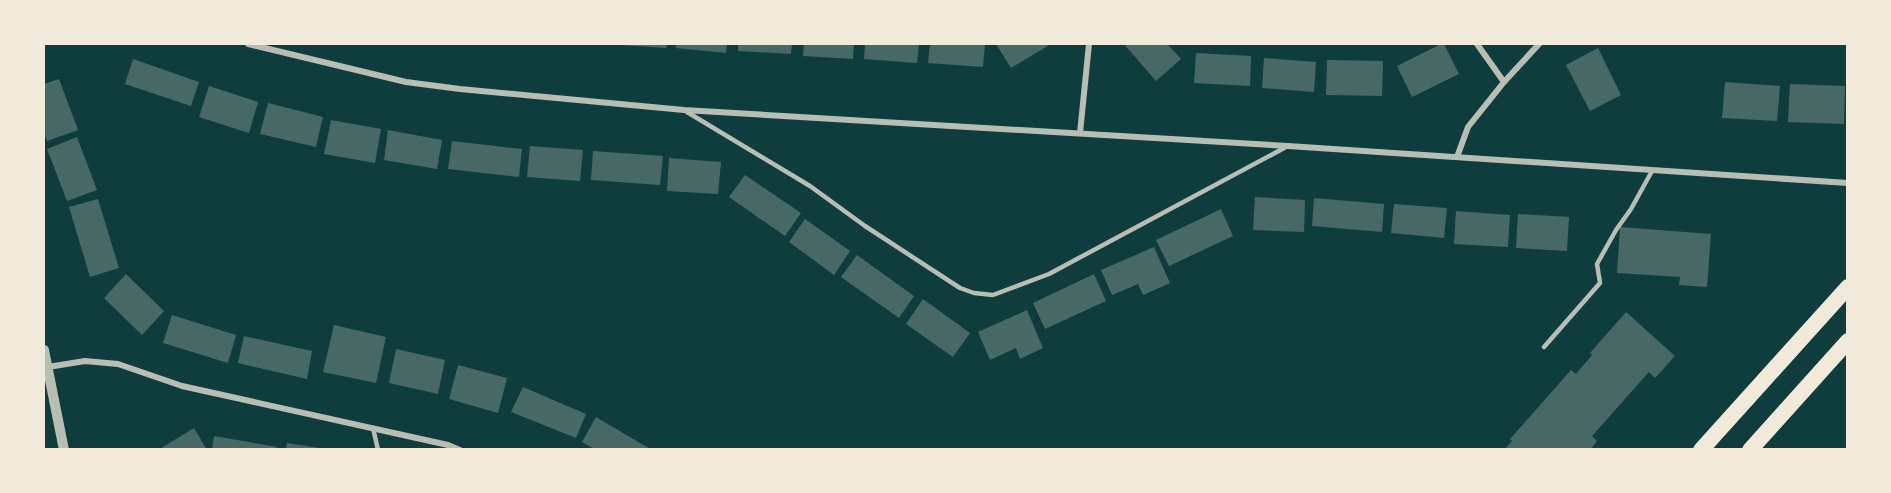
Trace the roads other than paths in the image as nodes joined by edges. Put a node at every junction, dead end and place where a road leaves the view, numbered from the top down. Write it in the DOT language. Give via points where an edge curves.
graph roads {
  1 [pos="248,44"];
  2 [pos="1089,44"];
  3 [pos="1477,44"];
  4 [pos="1539,44"];
  5 [pos="1504,82"];
  6 [pos="684,110"];
  7 [pos="1080,133"];
  8 [pos="1288,146"];
  9 [pos="1457,157"];
  10 [pos="1652,171"];
  11 [pos="1848,183"];
  12 [pos="1848,287"];
  13 [pos="1848,341"];
  14 [pos="1544,347"];
  15 [pos="44,350"];
  16 [pos="48,367"];
  17 [pos="373,428"];
  18 [pos="64,450"];
  19 [pos="378,450"];
  20 [pos="460,450"];
  21 [pos="1701,450"];
  22 [pos="1750,450"];
  1 -- 6 [label="street" via="406,82"];
  2 -- 7 [label="street"];
  3 -- 5 [label="street"];
  4 -- 5 [label="street"];
  5 -- 9 [label="street" via="1468,127"];
  6 -- 7 [label="street"];
  6 -- 8 [label="lane" via="810,186 960,288 993,295 1049,274"];
  7 -- 8 [label="street"];
  8 -- 9 [label="street"];
  9 -- 10 [label="street"];
  10 -- 11 [label="street"];
  10 -- 14 [label="lane" via="1597,264 1600,283"];
  12 -- 21 [label="highway"];
  13 -- 22 [label="highway"];
  15 -- 16 [label="street"];
  16 -- 17 [label="street" via="85,361 118,364 182,386"];
  16 -- 18 [label="street"];
  17 -- 19 [label="lane"];
  17 -- 20 [label="street"];
}
